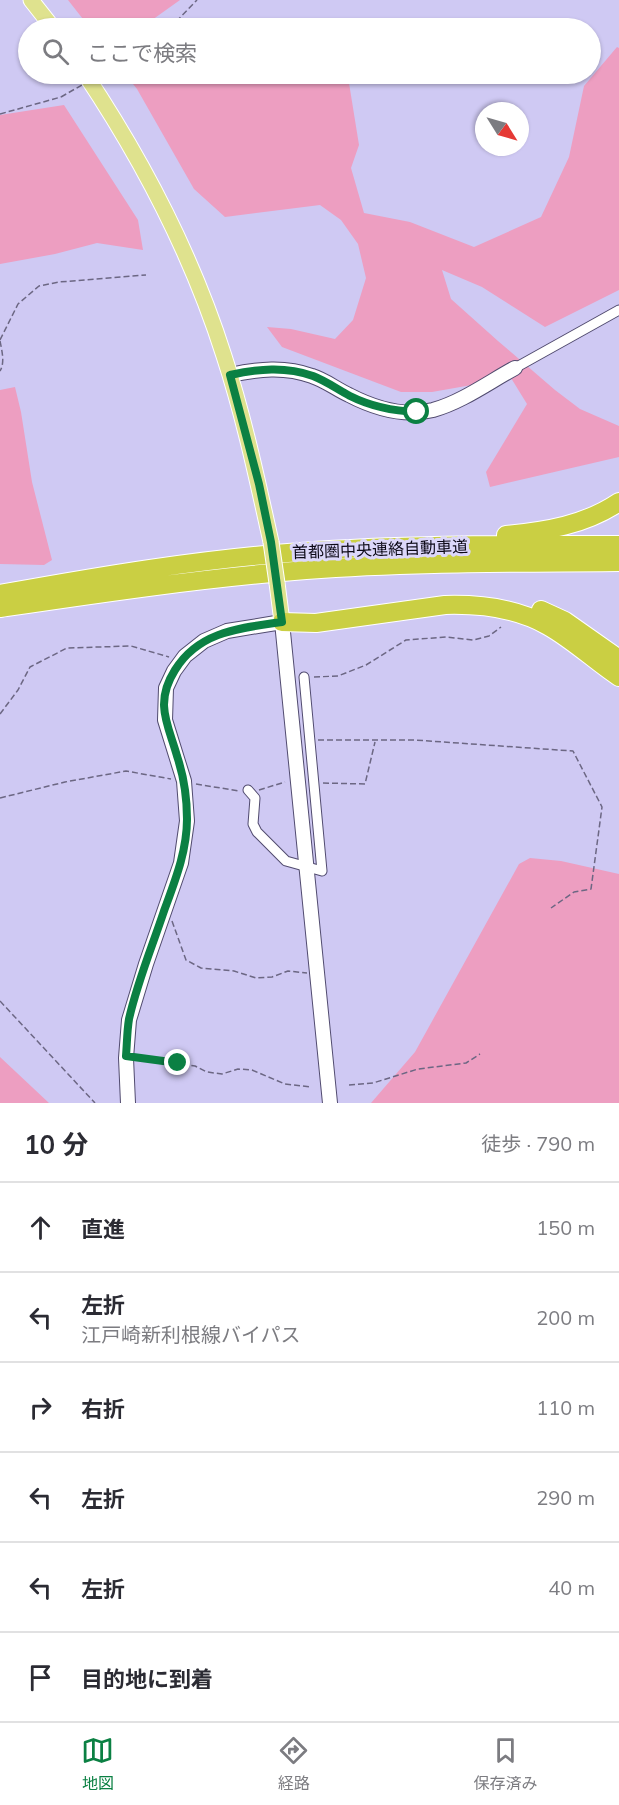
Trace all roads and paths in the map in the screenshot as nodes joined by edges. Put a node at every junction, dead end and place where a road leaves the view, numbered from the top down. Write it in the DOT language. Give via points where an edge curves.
graph roads {
  1 [pos="31,0"];
  2 [pos="197,0"];
  3 [pos="45,18"];
  4 [pos="180,18"];
  5 [pos="83,84"];
  6 [pos="91,84"];
  7 [pos="0,114"];
  8 [pos="146,275"];
  9 [pos="619,310"];
  10 [pos="0,340"];
  11 [pos="515,368"];
  12 [pos="0,371"];
  13 [pos="230,375"];
  14 [pos="619,502"];
  15 [pos="619,545"];
  16 [pos="417,546"];
  17 [pos="613,563"];
  18 [pos="0,594"];
  19 [pos="0,608"];
  20 [pos="504,612"];
  21 [pos="282,622"];
  22 [pos="619,659"];
  23 [pos="181,660"];
  24 [pos="303,676"];
  25 [pos="619,677"];
  26 [pos="0,714"];
  27 [pos="310,740"];
  28 [pos="376,741"];
  29 [pos="184,781"];
  30 [pos="298,782"];
  31 [pos="314,783"];
  32 [pos="248,790"];
  33 [pos="0,798"];
  34 [pos="307,867"];
  35 [pos="551,908"];
  36 [pos="164,912"];
  37 [pos="316,974"];
  38 [pos="0,1001"];
  39 [pos="480,1054"];
  40 [pos="126,1056"];
  41 [pos="350,1085"];
  42 [pos="311,1087"];
  43 [pos="95,1103"];
  44 [pos="128,1103"];
  45 [pos="330,1103"];
  1 -- 3 [label="main road"];
  2 -- 4 [label="path"];
  5 -- 7 [label="path, bridge" via="61,96"];
  6 -- 13 [label="main road" via="160,200 196,280"];
  8 -- 10 [label="path" via="39,286 18,303"];
  9 -- 11 [label="street"];
  10 -- 12 [label="path"];
  11 -- 13 [label="street" via="465,397 417,412 378,407 298,372 272,369"];
  13 -- 21 [label="main road, bridge" via="259,484"];
  14 -- 16 [label="highway" via="562,527"];
  15 -- 16 [label="highway, 首都圏中央連絡自動車道"];
  16 -- 18 [label="highway, 首都圏中央連絡自動車道" via="192,563"];
  17 -- 19 [label="highway, 首都圏中央連絡自動車道" via="433,564 307,570 187,581"];
  20 -- 21 [label="highway" via="482,601 307,624"];
  20 -- 22 [label="highway" via="536,608 565,621"];
  20 -- 24 [label="path" via="489,636 473,640 406,640 338,676"];
  20 -- 25 [label="highway" via="549,626"];
  21 -- 23 [label="street" via="216,635"];
  21 -- 30 [label="street"];
  23 -- 26 [label="path" via="131,646 67,648 30,667"];
  23 -- 29 [label="street" via="166,688 164,704 165,720"];
  24 -- 27 [label="street"];
  27 -- 28 [label="path"];
  27 -- 31 [label="street"];
  28 -- 31 [label="path" via="365,784"];
  28 -- 35 [label="path" via="414,740 573,752 602,807 591,889 574,892"];
  29 -- 32 [label="path" via="233,791"];
  29 -- 33 [label="path" via="126,771"];
  29 -- 36 [label="street" via="186,837"];
  30 -- 32 [label="path"];
  30 -- 34 [label="street"];
  31 -- 34 [label="street" via="322,871"];
  32 -- 34 [label="street" via="255,798 253,824 257,832 286,861"];
  34 -- 37 [label="street"];
  36 -- 37 [label="path" via="173,922 186,960 201,968 256,978 288,971"];
  36 -- 40 [label="street" via="129,1020"];
  37 -- 45 [label="street"];
  38 -- 43 [label="path"];
  39 -- 41 [label="path" via="466,1063 418,1069 373,1083"];
  40 -- 42 [label="path" via="222,1074 252,1070 285,1084"];
  40 -- 44 [label="street"];
}
